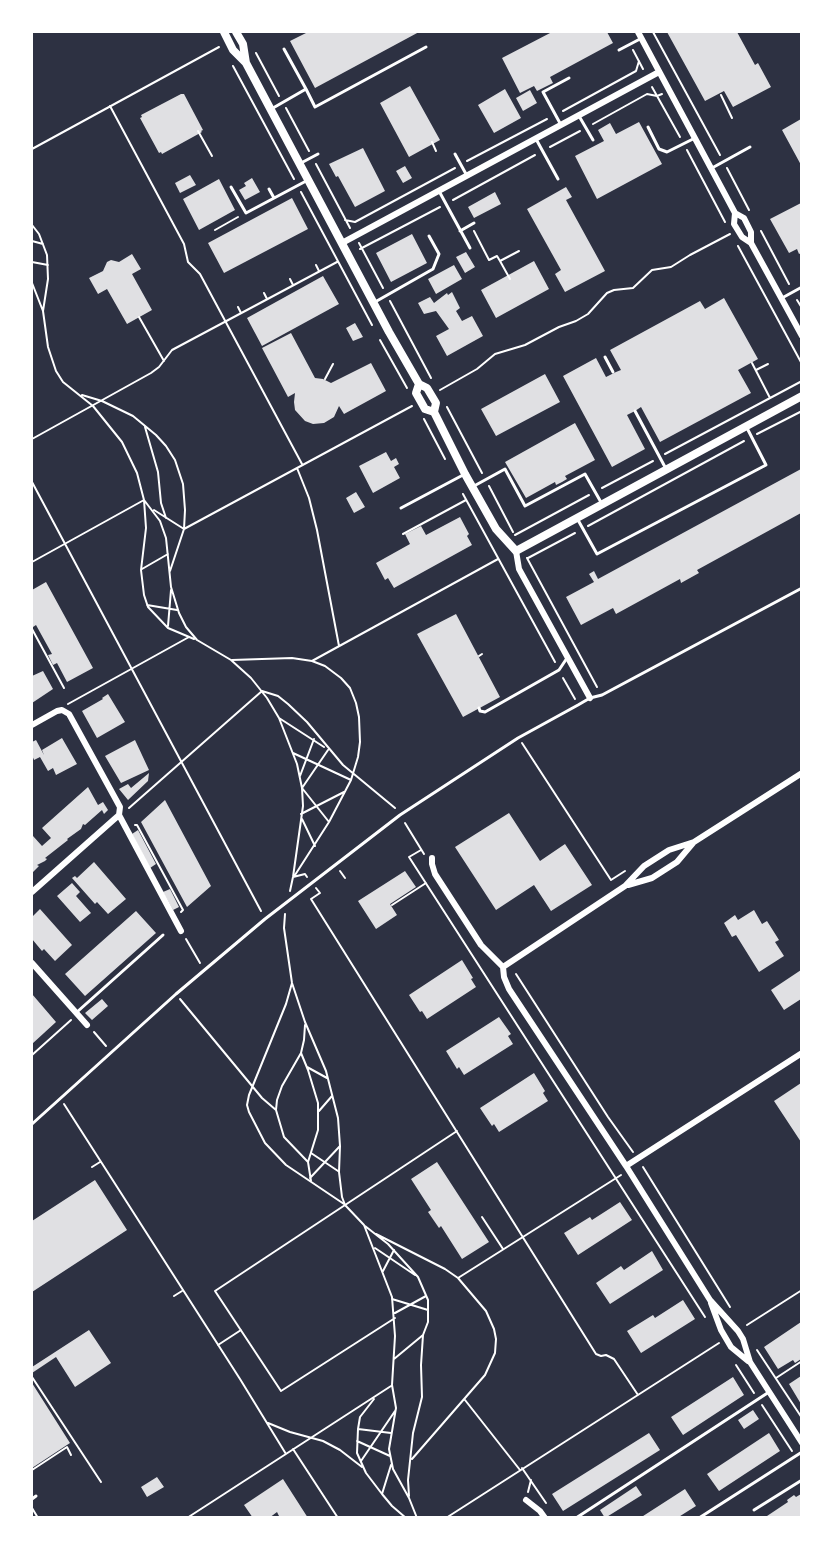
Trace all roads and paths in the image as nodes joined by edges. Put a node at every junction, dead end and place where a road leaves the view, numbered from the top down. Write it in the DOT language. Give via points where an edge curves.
graph roads {
  1 [pos="224,32"];
  2 [pos="236,32"];
  3 [pos="638,32"];
  4 [pos="642,38"];
  5 [pos="228,43"];
  6 [pos="630,45"];
  7 [pos="426,46"];
  8 [pos="284,50"];
  9 [pos="619,50"];
  10 [pos="256,53"];
  11 [pos="639,62"];
  12 [pos="246,63"];
  13 [pos="233,67"];
  14 [pos="659,72"];
  15 [pos="569,78"];
  16 [pos="648,78"];
  17 [pos="306,89"];
  18 [pos="721,95"];
  19 [pos="283,102"];
  20 [pos="110,106"];
  21 [pos="271,109"];
  22 [pos="555,115"];
  23 [pos="579,116"];
  24 [pos="732,118"];
  25 [pos="561,126"];
  26 [pos="586,128"];
  27 [pos="648,128"];
  28 [pos="198,131"];
  29 [pos="695,138"];
  30 [pos="536,139"];
  31 [pos="593,140"];
  32 [pos="432,142"];
  33 [pos="750,147"];
  34 [pos="32,149"];
  35 [pos="436,151"];
  36 [pos="543,151"];
  37 [pos="318,154"];
  38 [pos="455,154"];
  39 [pos="212,156"];
  40 [pos="312,157"];
  41 [pos="299,164"];
  42 [pos="461,165"];
  43 [pos="712,168"];
  44 [pos="467,176"];
  45 [pos="558,179"];
  46 [pos="308,180"];
  47 [pos="231,186"];
  48 [pos="297,186"];
  49 [pos="269,189"];
  50 [pos="439,191"];
  51 [pos="274,198"];
  52 [pos="446,204"];
  53 [pos="246,213"];
  54 [pos="735,213"];
  55 [pos="345,220"];
  56 [pos="472,224"];
  57 [pos="32,225"];
  58 [pos="215,230"];
  59 [pos="460,231"];
  60 [pos="731,233"];
  61 [pos="355,236"];
  62 [pos="429,236"];
  63 [pos="32,240"];
  64 [pos="342,243"];
  65 [pos="751,243"];
  66 [pos="44,244"];
  67 [pos="470,248"];
  68 [pos="362,249"];
  69 [pos="519,251"];
  70 [pos="349,256"];
  71 [pos="338,261"];
  72 [pos="500,261"];
  73 [pos="32,262"];
  74 [pos="48,265"];
  75 [pos="316,265"];
  76 [pos="319,271"];
  77 [pos="290,279"];
  78 [pos="510,279"];
  79 [pos="32,283"];
  80 [pos="293,285"];
  81 [pos="801,287"];
  82 [pos="264,293"];
  83 [pos="387,295"];
  84 [pos="781,298"];
  85 [pos="267,299"];
  86 [pos="374,303"];
  87 [pos="238,307"];
  88 [pos="43,311"];
  89 [pos="241,312"];
  90 [pos="139,317"];
  91 [pos="225,321"];
  92 [pos="799,324"];
  93 [pos="374,328"];
  94 [pos="801,336"];
  95 [pos="379,338"];
  96 [pos="604,357"];
  97 [pos="164,361"];
  98 [pos="752,363"];
  99 [pos="333,364"];
  100 [pos="768,364"];
  101 [pos="756,370"];
  102 [pos="613,372"];
  103 [pos="325,378"];
  104 [pos="433,382"];
  105 [pos="419,384"];
  106 [pos="438,392"];
  107 [pos="79,394"];
  108 [pos="410,395"];
  109 [pos="801,396"];
  110 [pos="770,398"];
  111 [pos="443,400"];
  112 [pos="102,401"];
  113 [pos="416,404"];
  114 [pos="93,406"];
  115 [pos="634,411"];
  116 [pos="801,411"];
  117 [pos="434,412"];
  118 [pos="420,413"];
  119 [pos="144,425"];
  120 [pos="746,426"];
  121 [pos="752,437"];
  122 [pos="32,439"];
  123 [pos="445,459"];
  124 [pos="302,465"];
  125 [pos="297,468"];
  126 [pos="666,469"];
  127 [pos="465,474"];
  128 [pos="455,479"];
  129 [pos="486,479"];
  130 [pos="32,482"];
  131 [pos="472,486"];
  132 [pos="144,500"];
  133 [pos="466,500"];
  134 [pos="602,504"];
  135 [pos="151,508"];
  136 [pos="401,508"];
  137 [pos="577,517"];
  138 [pos="166,518"];
  139 [pos="583,528"];
  140 [pos="184,529"];
  141 [pos="403,534"];
  142 [pos="65,545"];
  143 [pos="519,549"];
  144 [pos="168,555"];
  145 [pos="528,558"];
  146 [pos="498,559"];
  147 [pos="32,562"];
  148 [pos="141,570"];
  149 [pos="170,572"];
  150 [pos="171,587"];
  151 [pos="801,588"];
  152 [pos="147,605"];
  153 [pos="169,609"];
  154 [pos="178,610"];
  155 [pos="168,628"];
  156 [pos="32,629"];
  157 [pos="189,637"];
  158 [pos="196,640"];
  159 [pos="339,646"];
  160 [pos="567,658"];
  161 [pos="231,660"];
  162 [pos="312,661"];
  163 [pos="132,668"];
  164 [pos="559,670"];
  165 [pos="64,688"];
  166 [pos="262,691"];
  167 [pos="602,695"];
  168 [pos="590,698"];
  169 [pos="578,705"];
  170 [pos="479,708"];
  171 [pos="57,711"];
  172 [pos="279,718"];
  173 [pos="32,725"];
  174 [pos="518,738"];
  175 [pos="314,739"];
  176 [pos="329,750"];
  177 [pos="293,753"];
  178 [pos="306,759"];
  179 [pos="182,761"];
  180 [pos="318,765"];
  181 [pos="353,773"];
  182 [pos="801,773"];
  183 [pos="299,777"];
  184 [pos="351,780"];
  185 [pos="302,788"];
  186 [pos="346,790"];
  187 [pos="317,806"];
  188 [pos="119,815"];
  189 [pos="301,815"];
  190 [pos="400,815"];
  191 [pos="329,822"];
  192 [pos="142,835"];
  193 [pos="693,842"];
  194 [pos="315,846"];
  195 [pos="421,850"];
  196 [pos="432,861"];
  197 [pos="629,869"];
  198 [pos="293,877"];
  199 [pos="312,882"];
  200 [pos="426,883"];
  201 [pos="170,885"];
  202 [pos="626,886"];
  203 [pos="32,892"];
  204 [pos="287,901"];
  205 [pos="392,905"];
  206 [pos="265,919"];
  207 [pos="181,931"];
  208 [pos="163,935"];
  209 [pos="32,963"];
  210 [pos="503,967"];
  211 [pos="204,971"];
  212 [pos="516,974"];
  213 [pos="292,983"];
  214 [pos="176,994"];
  215 [pos="77,1014"];
  216 [pos="305,1022"];
  217 [pos="87,1025"];
  218 [pos="112,1052"];
  219 [pos="301,1053"];
  220 [pos="801,1053"];
  221 [pos="32,1055"];
  222 [pos="307,1067"];
  223 [pos="327,1078"];
  224 [pos="252,1086"];
  225 [pos="332,1096"];
  226 [pos="60,1099"];
  227 [pos="276,1110"];
  228 [pos="319,1112"];
  229 [pos="32,1124"];
  230 [pos="457,1131"];
  231 [pos="340,1146"];
  232 [pos="311,1153"];
  233 [pos="637,1158"];
  234 [pos="100,1162"];
  235 [pos="308,1162"];
  236 [pos="325,1162"];
  237 [pos="92,1167"];
  238 [pos="627,1168"];
  239 [pos="339,1172"];
  240 [pos="615,1178"];
  241 [pos="310,1180"];
  242 [pos="345,1205"];
  243 [pos="482,1217"];
  244 [pos="364,1225"];
  245 [pos="376,1234"];
  246 [pos="523,1236"];
  247 [pos="374,1247"];
  248 [pos="502,1249"];
  249 [pos="394,1250"];
  250 [pos="390,1258"];
  251 [pos="383,1271"];
  252 [pos="418,1277"];
  253 [pos="458,1278"];
  254 [pos="801,1290"];
  255 [pos="182,1291"];
  256 [pos="174,1296"];
  257 [pos="426,1296"];
  258 [pos="392,1299"];
  259 [pos="710,1300"];
  260 [pos="411,1305"];
  261 [pos="730,1307"];
  262 [pos="429,1310"];
  263 [pos="394,1316"];
  264 [pos="710,1324"];
  265 [pos="241,1330"];
  266 [pos="738,1331"];
  267 [pos="423,1335"];
  268 [pos="726,1339"];
  269 [pos="754,1344"];
  270 [pos="218,1345"];
  271 [pos="394,1359"];
  272 [pos="734,1361"];
  273 [pos="801,1361"];
  274 [pos="750,1362"];
  275 [pos="32,1377"];
  276 [pos="776,1378"];
  277 [pos="392,1385"];
  278 [pos="769,1392"];
  279 [pos="380,1393"];
  280 [pos="638,1395"];
  281 [pos="759,1399"];
  282 [pos="465,1400"];
  283 [pos="396,1408"];
  284 [pos="801,1418"];
  285 [pos="266,1422"];
  286 [pos="357,1429"];
  287 [pos="381,1432"];
  288 [pos="391,1432"];
  289 [pos="310,1438"];
  290 [pos="357,1441"];
  291 [pos="801,1443"];
  292 [pos="371,1447"];
  293 [pos="293,1449"];
  294 [pos="801,1452"];
  295 [pos="286,1454"];
  296 [pos="71,1455"];
  297 [pos="390,1456"];
  298 [pos="795,1456"];
  299 [pos="412,1459"];
  300 [pos="360,1462"];
  301 [pos="392,1463"];
  302 [pos="364,1469"];
  303 [pos="521,1469"];
  304 [pos="32,1470"];
  305 [pos="801,1480"];
  306 [pos="100,1482"];
  307 [pos="382,1494"];
  308 [pos="36,1496"];
  309 [pos="409,1498"];
  310 [pos="32,1499"];
  311 [pos="526,1500"];
  312 [pos="32,1508"];
  313 [pos="550,1508"];
  314 [pos="754,1510"];
  315 [pos="38,1518"];
  316 [pos="187,1518"];
  317 [pos="338,1518"];
  318 [pos="406,1518"];
  319 [pos="417,1518"];
  320 [pos="446,1518"];
  321 [pos="545,1518"];
  322 [pos="576,1518"];
  323 [pos="699,1518"];
  1 -- 5 [label="street"];
  2 -- 12 [label="street"];
  3 -- 4 [label="street"];
  4 -- 6 [label="lane"];
  4 -- 14 [label="street"];
  5 -- 12 [label="street"];
  5 -- 20 [label="path"];
  6 -- 9 [label="lane"];
  6 -- 11 [label="path"];
  7 -- 17 [label="lane" via="315,107"];
  8 -- 17 [label="lane"];
  10 -- 19 [label="path"];
  11 -- 16 [label="path"];
  11 -- 22 [label="path" via="636,71"];
  12 -- 21 [label="street"];
  13 -- 48 [label="path"];
  14 -- 16 [label="street"];
  14 -- 29 [label="street"];
  15 -- 22 [label="lane" via="543,92"];
  16 -- 23 [label="street"];
  16 -- 26 [label="path" via="657,96 647,94"];
  17 -- 19 [label="lane"];
  18 -- 24 [label="path"];
  19 -- 21 [label="lane"];
  19 -- 40 [label="path"];
  20 -- 34 [label="path"];
  20 -- 91 [label="path" via="184,244 188,262 200,274"];
  21 -- 41 [label="street"];
  22 -- 25 [label="lane"];
  22 -- 42 [label="path"];
  23 -- 25 [label="street"];
  23 -- 26 [label="lane"];
  25 -- 30 [label="street"];
  26 -- 31 [label="lane"];
  26 -- 36 [label="path"];
  27 -- 29 [label="lane" via="659,149 667,152"];
  28 -- 39 [label="path"];
  29 -- 43 [label="street"];
  30 -- 36 [label="lane"];
  30 -- 44 [label="street"];
  32 -- 35 [label="path"];
  33 -- 43 [label="lane"];
  36 -- 45 [label="lane"];
  36 -- 52 [label="path"];
  37 -- 40 [label="lane"];
  38 -- 42 [label="lane"];
  40 -- 41 [label="lane"];
  40 -- 55 [label="path"];
  41 -- 46 [label="street"];
  42 -- 44 [label="lane"];
  42 -- 55 [label="path" via="355,222"];
  43 -- 54 [label="street"];
  44 -- 50 [label="street"];
  46 -- 48 [label="lane"];
  46 -- 64 [label="street"];
  47 -- 53 [label="lane"];
  48 -- 51 [label="lane"];
  48 -- 71 [label="path"];
  49 -- 51 [label="lane"];
  50 -- 52 [label="lane"];
  50 -- 61 [label="street"];
  51 -- 53 [label="lane"];
  52 -- 59 [label="lane"];
  52 -- 68 [label="path"];
  53 -- 58 [label="path"];
  54 -- 65 [label="street" via="734,224"];
  54 -- 65 [label="street" via="744,218 752,231"];
  55 -- 61 [label="path"];
  56 -- 59 [label="lane"];
  56 -- 72 [label="path" via="489,260 497,256"];
  57 -- 66 [label="path"];
  59 -- 67 [label="lane"];
  60 -- 106 [label="path" via="672,267 652,270 633,288 607,293 588,314 525,345 495,354"];
  61 -- 64 [label="street"];
  61 -- 68 [label="path"];
  62 -- 83 [label="lane" via="439,254 433,270"];
  63 -- 66 [label="path"];
  64 -- 70 [label="street"];
  65 -- 84 [label="street"];
  66 -- 74 [label="path"];
  68 -- 83 [label="path"];
  69 -- 72 [label="path"];
  70 -- 71 [label="path"];
  70 -- 86 [label="street"];
  71 -- 76 [label="path"];
  71 -- 93 [label="path"];
  72 -- 78 [label="path"];
  73 -- 74 [label="path"];
  74 -- 88 [label="path"];
  75 -- 76 [label="path"];
  76 -- 80 [label="path"];
  77 -- 80 [label="path"];
  79 -- 88 [label="path"];
  80 -- 85 [label="path"];
  81 -- 84 [label="lane"];
  82 -- 85 [label="path"];
  83 -- 86 [label="lane"];
  83 -- 104 [label="path"];
  84 -- 92 [label="street"];
  85 -- 89 [label="path"];
  86 -- 105 [label="street"];
  87 -- 89 [label="path"];
  88 -- 107 [label="path" via="56,371"];
  89 -- 91 [label="path"];
  90 -- 97 [label="path"];
  91 -- 97 [label="path" via="172,350"];
  91 -- 124 [label="path"];
  92 -- 94 [label="street"];
  95 -- 108 [label="path"];
  96 -- 102 [label="lane"];
  97 -- 112 [label="path" via="151,373"];
  98 -- 101 [label="path"];
  99 -- 103 [label="path"];
  100 -- 101 [label="path"];
  101 -- 110 [label="path"];
  105 -- 117 [label="street" via="427,388 436,403"];
  105 -- 117 [label="street" via="417,393 425,409"];
  107 -- 112 [label="path"];
  107 -- 114 [label="path"];
  109 -- 120 [label="street"];
  111 -- 129 [label="path"];
  112 -- 114 [label="path"];
  112 -- 119 [label="path"];
  113 -- 124 [label="path"];
  114 -- 122 [label="path"];
  114 -- 132 [label="path" via="122,442 137,473"];
  115 -- 126 [label="lane"];
  116 -- 121 [label="path"];
  117 -- 127 [label="street"];
  118 -- 123 [label="path"];
  119 -- 138 [label="path"];
  119 -- 140 [label="path" via="166,446 179,470 185,497"];
  120 -- 121 [label="lane"];
  120 -- 126 [label="street"];
  121 -- 139 [label="path"];
  121 -- 139 [label="lane" via="766,465 597,554"];
  124 -- 125 [label="path"];
  125 -- 140 [label="path"];
  125 -- 159 [label="path" via="317,530"];
  126 -- 134 [label="street"];
  127 -- 128 [label="lane"];
  127 -- 131 [label="street"];
  128 -- 133 [label="path"];
  128 -- 136 [label="lane"];
  129 -- 131 [label="lane"];
  129 -- 134 [label="lane" via="505,469 525,506 585,474"];
  129 -- 143 [label="path"];
  130 -- 142 [label="path"];
  131 -- 143 [label="street" via="496,529"];
  132 -- 135 [label="path"];
  132 -- 142 [label="path"];
  132 -- 148 [label="path" via="146,528"];
  133 -- 141 [label="path"];
  133 -- 146 [label="path"];
  134 -- 137 [label="street"];
  135 -- 138 [label="path"];
  135 -- 144 [label="path" via="163,530"];
  137 -- 139 [label="lane"];
  137 -- 143 [label="street"];
  138 -- 140 [label="path"];
  139 -- 145 [label="path"];
  140 -- 149 [label="path"];
  142 -- 147 [label="path"];
  142 -- 163 [label="path"];
  143 -- 145 [label="path"];
  143 -- 160 [label="street" via="519,569"];
  144 -- 148 [label="path"];
  144 -- 149 [label="path"];
  145 -- 167 [label="path"];
  146 -- 159 [label="path"];
  146 -- 164 [label="path"];
  148 -- 152 [label="path"];
  149 -- 150 [label="path"];
  150 -- 153 [label="path"];
  150 -- 154 [label="path"];
  151 -- 167 [label="lane"];
  152 -- 153 [label="path"];
  152 -- 155 [label="path"];
  153 -- 154 [label="path"];
  153 -- 155 [label="path"];
  154 -- 158 [label="path"];
  155 -- 157 [label="path"];
  156 -- 165 [label="path"];
  157 -- 158 [label="path"];
  157 -- 163 [label="path"];
  158 -- 161 [label="path"];
  159 -- 162 [label="path"];
  160 -- 164 [label="lane"];
  160 -- 168 [label="street"];
  161 -- 162 [label="path"];
  161 -- 166 [label="path"];
  162 -- 181 [label="path" via="346,683 356,703 361,729"];
  163 -- 171 [label="path"];
  163 -- 179 [label="path"];
  164 -- 169 [label="path"];
  164 -- 170 [label="lane" via="489,710 482,712"];
  166 -- 172 [label="path"];
  166 -- 176 [label="path" via="288,704"];
  166 -- 179 [label="path"];
  167 -- 168 [label="lane"];
  168 -- 169 [label="lane"];
  169 -- 174 [label="lane"];
  171 -- 173 [label="street"];
  171 -- 188 [label="street" via="69,714 120,807"];
  172 -- 175 [label="path"];
  172 -- 177 [label="path"];
  174 -- 190 [label="lane"];
  174 -- 197 [label="path" via="611,880"];
  175 -- 176 [label="path"];
  175 -- 178 [label="path"];
  176 -- 180 [label="path"];
  176 -- 181 [label="path"];
  177 -- 178 [label="path"];
  177 -- 183 [label="path"];
  178 -- 180 [label="path"];
  178 -- 183 [label="path"];
  179 -- 188 [label="path"];
  179 -- 206 [label="path"];
  180 -- 184 [label="path"];
  180 -- 185 [label="path"];
  181 -- 184 [label="path"];
  181 -- 190 [label="path"];
  182 -- 193 [label="street"];
  183 -- 185 [label="path"];
  184 -- 186 [label="path"];
  185 -- 187 [label="path"];
  185 -- 189 [label="path"];
  186 -- 187 [label="path"];
  186 -- 191 [label="path"];
  187 -- 189 [label="path"];
  187 -- 191 [label="path"];
  188 -- 203 [label="street"];
  188 -- 207 [label="street"];
  189 -- 194 [label="path"];
  189 -- 198 [label="path"];
  190 -- 195 [label="path"];
  190 -- 199 [label="lane"];
  191 -- 194 [label="path"];
  192 -- 201 [label="path"];
  193 -- 202 [label="street" via="669,850 644,866"];
  193 -- 202 [label="street" via="677,862 652,878"];
  194 -- 198 [label="path"];
  195 -- 196 [label="path"];
  195 -- 200 [label="path" via="409,857"];
  196 -- 210 [label="street" via="435,874 482,945"];
  198 -- 199 [label="path" via="305,874"];
  198 -- 204 [label="path"];
  199 -- 204 [label="lane"];
  199 -- 230 [label="path" via="320,892 311,899"];
  200 -- 205 [label="path"];
  200 -- 240 [label="path"];
  202 -- 210 [label="street"];
  204 -- 206 [label="lane"];
  204 -- 213 [label="path" via="284,928"];
  206 -- 211 [label="lane"];
  207 -- 211 [label="path"];
  208 -- 215 [label="lane"];
  209 -- 215 [label="street"];
  210 -- 238 [label="street" via="509,989"];
  211 -- 214 [label="lane"];
  212 -- 233 [label="path"];
  213 -- 216 [label="path"];
  213 -- 224 [label="path"];
  214 -- 218 [label="lane"];
  214 -- 224 [label="path"];
  215 -- 217 [label="street"];
  215 -- 221 [label="path"];
  216 -- 219 [label="path"];
  216 -- 223 [label="path"];
  217 -- 218 [label="path"];
  218 -- 226 [label="lane"];
  219 -- 222 [label="path"];
  219 -- 227 [label="path" via="282,1086"];
  220 -- 233 [label="street"];
  222 -- 223 [label="path"];
  222 -- 228 [label="path"];
  223 -- 225 [label="path"];
  224 -- 227 [label="path"];
  224 -- 241 [label="path" via="247,1104 258,1132 274,1154"];
  225 -- 228 [label="path"];
  225 -- 231 [label="path"];
  226 -- 229 [label="lane"];
  226 -- 234 [label="path"];
  227 -- 235 [label="path" via="284,1137"];
  228 -- 232 [label="path"];
  230 -- 242 [label="path"];
  230 -- 246 [label="path"];
  231 -- 236 [label="path"];
  231 -- 239 [label="path"];
  232 -- 235 [label="path"];
  232 -- 236 [label="path"];
  233 -- 238 [label="street"];
  233 -- 261 [label="path"];
  234 -- 237 [label="path"];
  234 -- 255 [label="path"];
  235 -- 241 [label="path"];
  236 -- 239 [label="path"];
  236 -- 241 [label="path"];
  238 -- 240 [label="path"];
  238 -- 259 [label="street"];
  239 -- 242 [label="path"];
  240 -- 246 [label="path"];
  240 -- 264 [label="path"];
  241 -- 242 [label="path"];
  242 -- 244 [label="path"];
  242 -- 265 [label="path" via="215,1291"];
  243 -- 248 [label="path"];
  244 -- 245 [label="path"];
  244 -- 247 [label="path"];
  245 -- 249 [label="path"];
  245 -- 253 [label="path"];
  246 -- 248 [label="path"];
  246 -- 280 [label="path" via="596,1354 614,1359"];
  247 -- 250 [label="path"];
  247 -- 251 [label="path"];
  248 -- 253 [label="path"];
  249 -- 250 [label="path"];
  249 -- 252 [label="path"];
  250 -- 251 [label="path"];
  250 -- 252 [label="path"];
  251 -- 258 [label="path"];
  252 -- 257 [label="path"];
  253 -- 282 [label="path" via="486,1311 496,1339 490,1365"];
  254 -- 266 [label="path"];
  255 -- 256 [label="path"];
  255 -- 270 [label="path"];
  257 -- 260 [label="path"];
  257 -- 262 [label="path"];
  258 -- 260 [label="path"];
  258 -- 263 [label="path"];
  259 -- 266 [label="street"];
  259 -- 268 [label="street"];
  260 -- 262 [label="path"];
  260 -- 263 [label="path"];
  262 -- 267 [label="path"];
  263 -- 265 [label="path" via="281,1391"];
  263 -- 271 [label="path"];
  265 -- 270 [label="path"];
  266 -- 274 [label="street"];
  267 -- 271 [label="path"];
  267 -- 299 [label="path" via="422,1397 413,1433"];
  268 -- 274 [label="street"];
  268 -- 280 [label="path"];
  269 -- 276 [label="path"];
  270 -- 285 [label="path"];
  271 -- 277 [label="path"];
  272 -- 281 [label="path"];
  273 -- 276 [label="path"];
  274 -- 278 [label="street"];
  275 -- 306 [label="path"];
  276 -- 284 [label="path"];
  277 -- 279 [label="path"];
  277 -- 283 [label="path"];
  278 -- 281 [label="lane"];
  278 -- 291 [label="street"];
  279 -- 286 [label="path" via="360,1417"];
  279 -- 289 [label="path"];
  280 -- 303 [label="path"];
  281 -- 298 [label="path"];
  281 -- 322 [label="lane"];
  282 -- 299 [label="path"];
  282 -- 303 [label="path"];
  283 -- 287 [label="path"];
  283 -- 288 [label="path"];
  285 -- 289 [label="path"];
  285 -- 295 [label="path"];
  286 -- 287 [label="path"];
  286 -- 290 [label="path"];
  287 -- 288 [label="path"];
  287 -- 292 [label="path"];
  288 -- 297 [label="path"];
  289 -- 293 [label="path"];
  289 -- 302 [label="path" via="331,1445"];
  290 -- 292 [label="path"];
  290 -- 300 [label="path"];
  292 -- 297 [label="path"];
  292 -- 300 [label="path"];
  293 -- 295 [label="path"];
  293 -- 317 [label="path"];
  294 -- 298 [label="lane"];
  295 -- 316 [label="path"];
  296 -- 304 [label="path" via="67,1448"];
  297 -- 301 [label="path"];
  298 -- 323 [label="lane"];
  299 -- 309 [label="path"];
  300 -- 302 [label="path"];
  301 -- 307 [label="path"];
  301 -- 309 [label="path"];
  302 -- 307 [label="path"];
  303 -- 313 [label="path"];
  303 -- 320 [label="path"];
  305 -- 314 [label="lane"];
  307 -- 318 [label="path"];
  308 -- 310 [label="lane"];
  309 -- 319 [label="path"];
  311 -- 321 [label="street"];
  312 -- 315 [label="path"];
}
